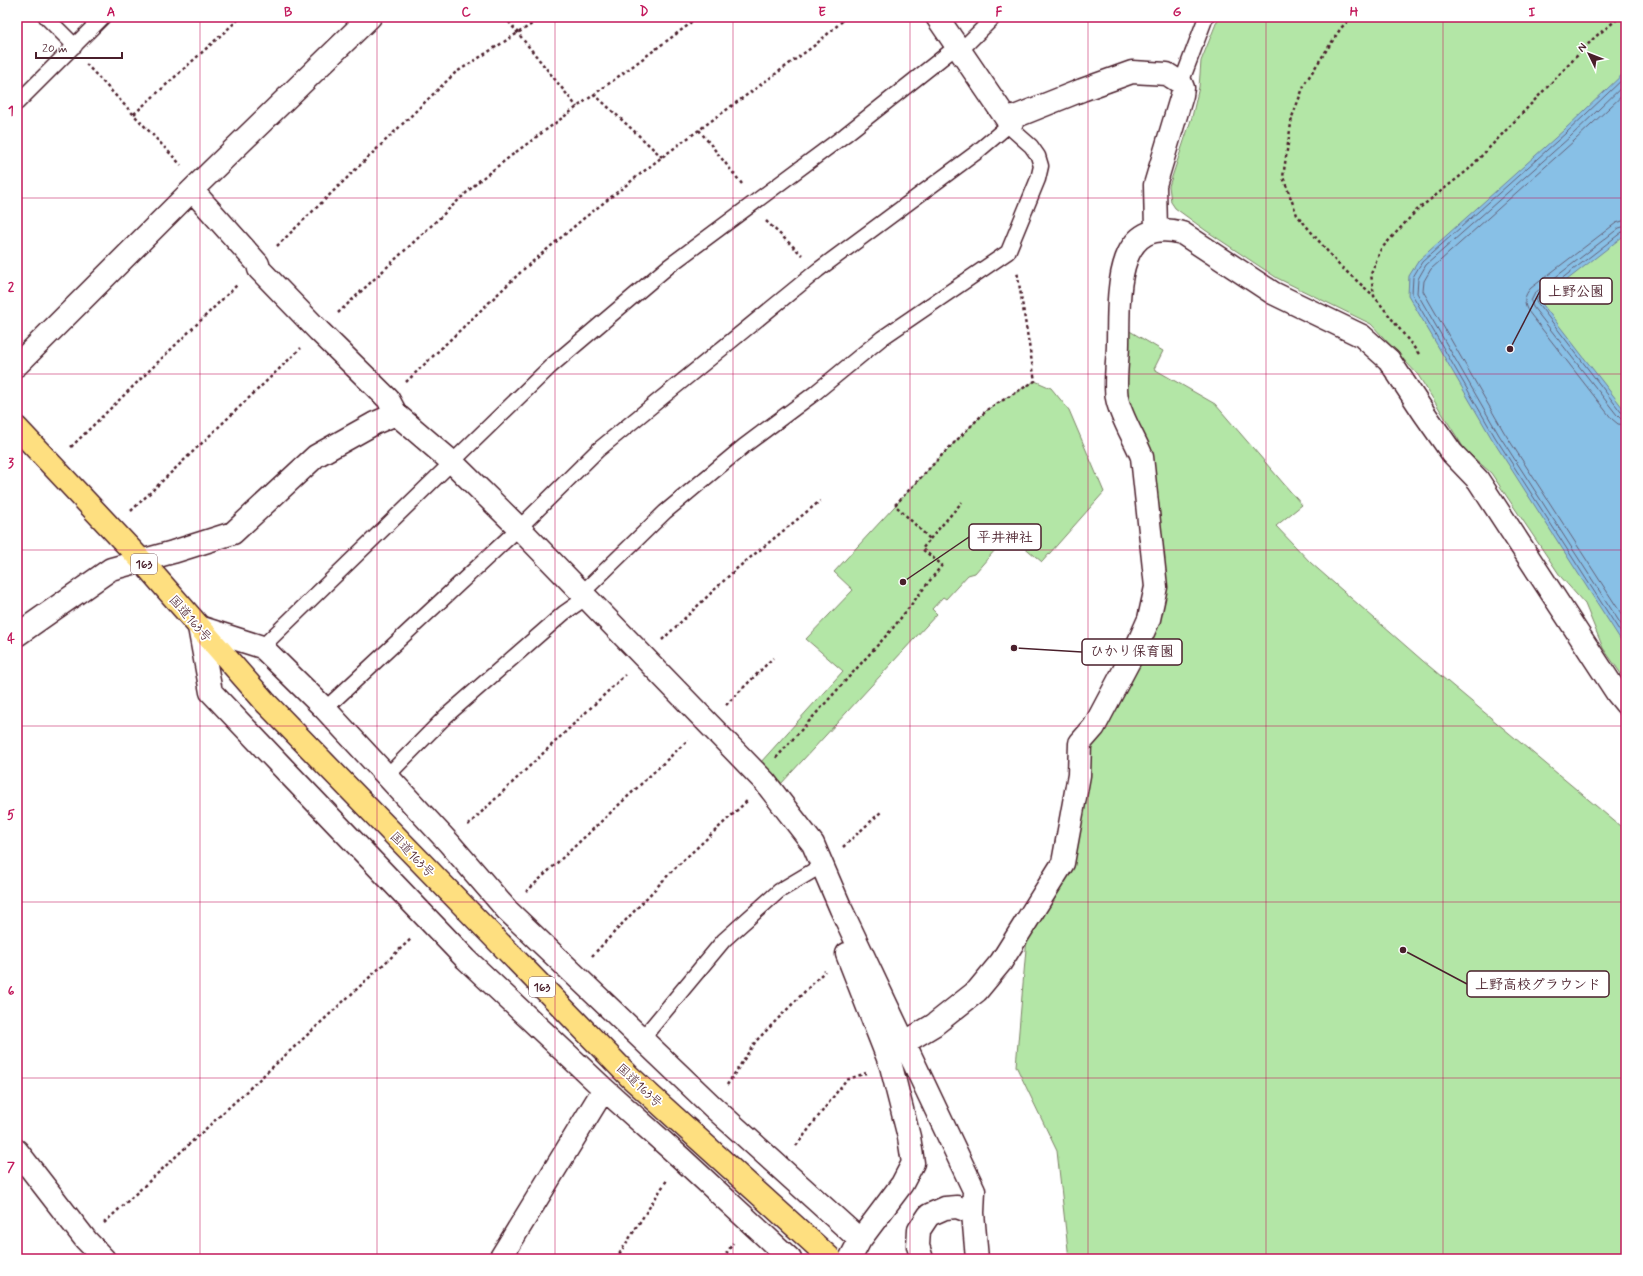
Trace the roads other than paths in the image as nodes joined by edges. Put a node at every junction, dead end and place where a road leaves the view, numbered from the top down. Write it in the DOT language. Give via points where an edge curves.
graph roads {
  1 [pos="46,17"];
  2 [pos="104,17"];
  3 [pos="370,17"];
  4 [pos="937,17"];
  5 [pos="994,17"];
  6 [pos="1206,17"];
  7 [pos="73,47"];
  8 [pos="958,49"];
  9 [pos="1181,83"];
  10 [pos="17,103"];
  11 [pos="1010,124"];
  12 [pos="195,188"];
  13 [pos="1156,231"];
  14 [pos="17,365"];
  15 [pos="392,407"];
  16 [pos="17,428"];
  17 [pos="452,462"];
  18 [pos="519,528"];
  19 [pos="141,560"];
  20 [pos="584,595"];
  21 [pos="199,627"];
  22 [pos="17,635"];
  23 [pos="262,646"];
  24 [pos="1626,704"];
  25 [pos="325,709"];
  26 [pos="387,776"];
  27 [pos="822,866"];
  28 [pos="842,909"];
  29 [pos="642,1040"];
  30 [pos="904,1043"];
  31 [pos="604,1089"];
  32 [pos="17,1151"];
  33 [pos="973,1213"];
  34 [pos="855,1250"];
  35 [pos="104,1259"];
  36 [pos="500,1259"];
  37 [pos="790,1259"];
  38 [pos="831,1259"];
  39 [pos="922,1259"];
  40 [pos="977,1259"];
  1 -- 7 [label="lane"];
  2 -- 7 [label="lane"];
  3 -- 12 [label="street"];
  4 -- 8 [label="street"];
  5 -- 8 [label="lane"];
  6 -- 9 [label="lane"];
  7 -- 10 [label="lane"];
  8 -- 11 [label="street"];
  8 -- 17 [label="lane" via="669,266 557,361"];
  9 -- 11 [label="street" via="1167,74 1132,72 1016,116"];
  9 -- 13 [label="street" via="1182,95 1155,184"];
  11 -- 18 [label="lane" via="977,152 818,270 598,450"];
  11 -- 20 [label="lane" via="1031,146 1041,166 1008,252 882,338 815,394 744,446 665,512"];
  12 -- 14 [label="street"];
  12 -- 15 [label="street" via="258,264 259,269"];
  13 -- 24 [label="street" via="1171,230 1182,233 1273,293 1362,336 1389,360 1452,453 1478,480"];
  13 -- 30 [label="street" via="1142,235 1128,255 1122,272 1116,398 1142,457 1156,587 1150,619 1094,727 1080,743 1079,775 1063,863 1001,962 977,991 934,1025"];
  15 -- 17 [label="street"];
  15 -- 19 [label="street" via="375,423 316,456 233,533"];
  16 -- 19 [label="highway, 国道163号 / 163"];
  17 -- 18 [label="street"];
  17 -- 23 [label="lane"];
  18 -- 20 [label="street"];
  18 -- 25 [label="lane"];
  19 -- 21 [label="highway, 国道163号 / 163"];
  19 -- 22 [label="street" via="111,569"];
  20 -- 26 [label="lane" via="446,716"];
  20 -- 27 [label="street" via="760,777 813,844"];
  21 -- 23 [label="street"];
  21 -- 31 [label="street" via="211,692 466,959"];
  21 -- 38 [label="highway, 国道163号 / 163, bridge" via="266,703 628,1076"];
  23 -- 25 [label="street"];
  25 -- 26 [label="street"];
  26 -- 29 [label="street" via="507,910"];
  27 -- 28 [label="street"];
  27 -- 29 [label="lane" via="779,891 724,940"];
  28 -- 30 [label="street"];
  28 -- 34 [label="street" via="831,916 891,1066 913,1163 902,1184"];
  29 -- 34 [label="street" via="780,1168"];
  30 -- 33 [label="street" via="974,1190"];
  31 -- 36 [label="street"];
  31 -- 37 [label="street"];
  32 -- 35 [label="street" via="86,1240"];
  33 -- 39 [label="street" via="957,1207 945,1208 929,1215 920,1230 918,1246"];
  33 -- 40 [label="street"];
}
